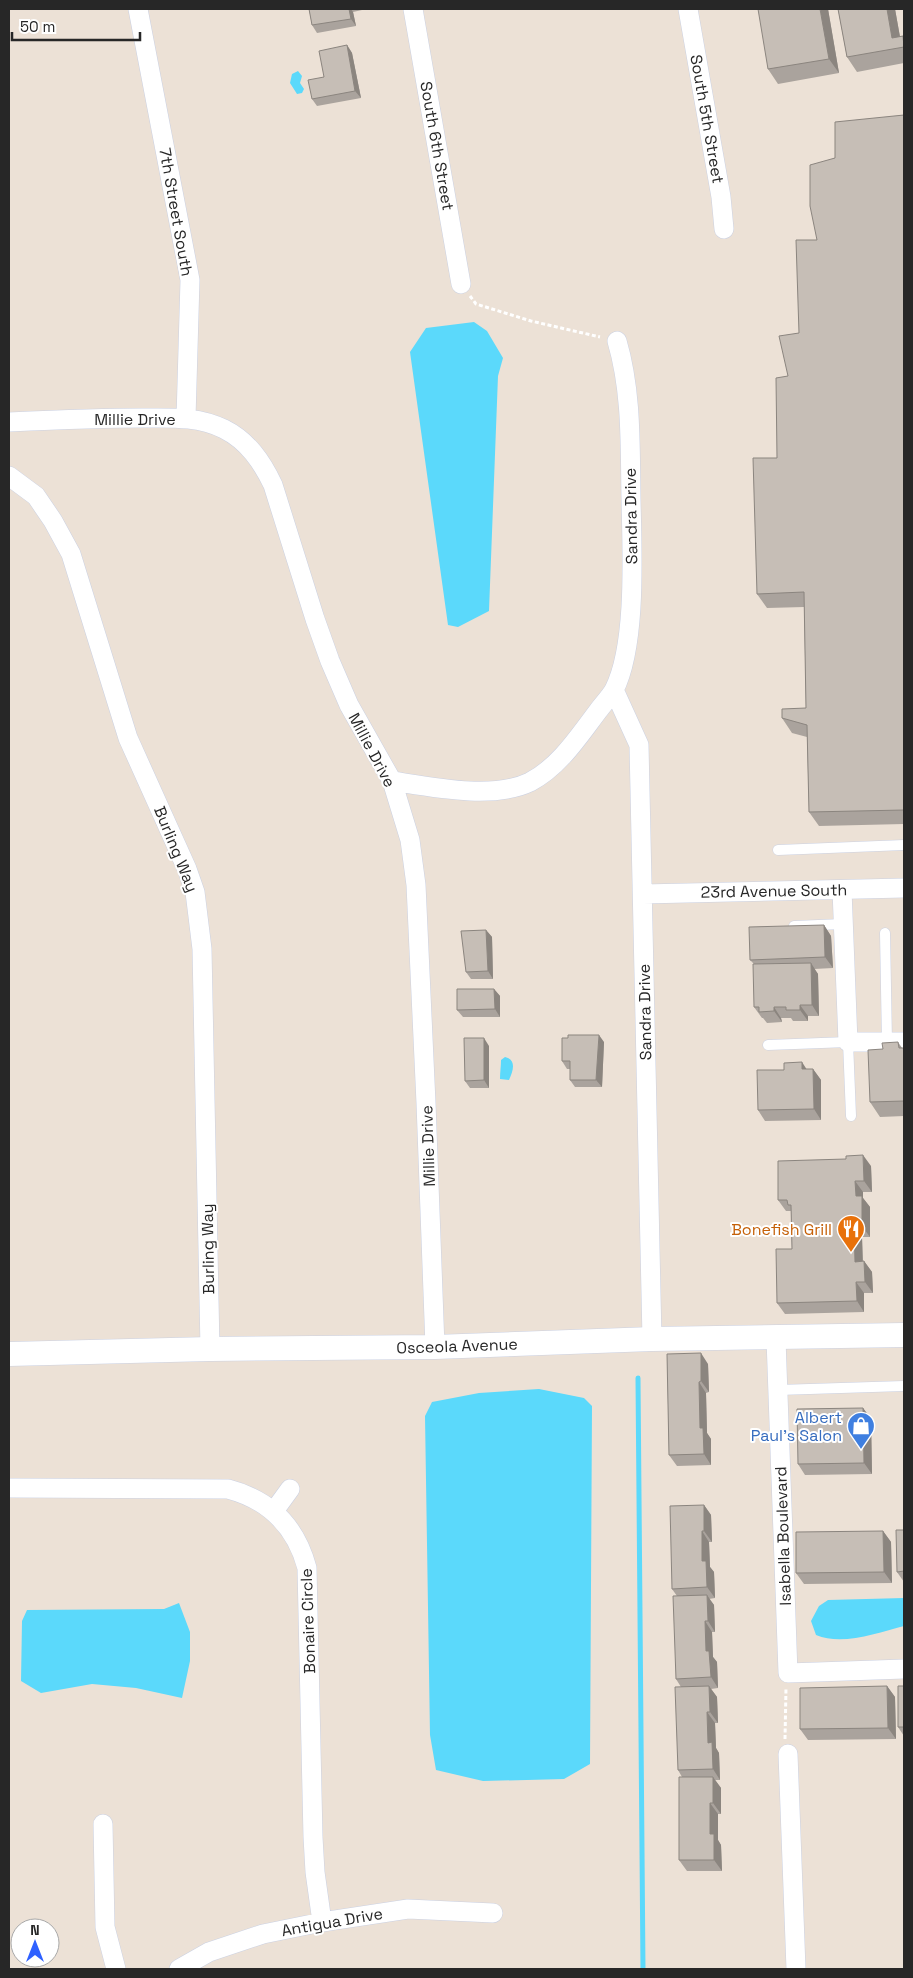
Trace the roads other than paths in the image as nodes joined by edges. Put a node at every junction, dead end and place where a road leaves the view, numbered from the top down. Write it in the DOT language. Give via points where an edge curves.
graph roads {
  1 [pos="138,9"];
  2 [pos="413,9"];
  3 [pos="688,9"];
  4 [pos="724,229"];
  5 [pos="461,284"];
  6 [pos="617,341"];
  7 [pos="186,418"];
  8 [pos="9,422"];
  9 [pos="9,476"];
  10 [pos="614,690"];
  11 [pos="392,781"];
  12 [pos="904,845"];
  13 [pos="778,850"];
  14 [pos="904,888"];
  15 [pos="842,890"];
  16 [pos="643,894"];
  17 [pos="843,924"];
  18 [pos="784,926"];
  19 [pos="884,933"];
  20 [pos="848,1042"];
  21 [pos="896,1042"];
  22 [pos="768,1045"];
  23 [pos="851,1116"];
  24 [pos="904,1335"];
  25 [pos="652,1339"];
  26 [pos="776,1339"];
  27 [pos="435,1347"];
  28 [pos="210,1349"];
  29 [pos="9,1354"];
  30 [pos="904,1386"];
  31 [pos="778,1390"];
  32 [pos="9,1488"];
  33 [pos="290,1490"];
  34 [pos="274,1511"];
  35 [pos="904,1669"];
  36 [pos="788,1754"];
  37 [pos="103,1824"];
  38 [pos="493,1913"];
  39 [pos="322,1922"];
  40 [pos="116,1969"];
  41 [pos="179,1969"];
  42 [pos="796,1969"];
  1 -- 7 [label="street, 7th Street South" via="190,280"];
  2 -- 5 [label="street, South 6th Street"];
  3 -- 4 [label="street, South 5th Street"];
  6 -- 10 [label="street, Sandra Drive" via="624,364 630,410 632,556 629,627"];
  7 -- 8 [label="street, Millie Drive"];
  7 -- 11 [label="street, Millie Drive" via="225,429 240,439 263,464 273,485 330,661 349,705"];
  9 -- 28 [label="street, Burling Way" via="36,496 71,554 128,738 195,892 202,949"];
  10 -- 11 [label="street, Sandra Drive" via="564,754 530,782 510,788 463,790"];
  10 -- 16 [label="street, Sandra Drive" via="639,745"];
  11 -- 27 [label="street, Millie Drive" via="410,840 416,885"];
  12 -- 13 [label="lane"];
  14 -- 15 [label="street, 23rd Avenue South"];
  15 -- 16 [label="street, 23rd Avenue South"];
  15 -- 17 [label="street"];
  16 -- 25 [label="street, Sandra Drive"];
  17 -- 18 [label="lane"];
  17 -- 20 [label="street"];
  19 -- 21 [label="lane"];
  20 -- 21 [label="street"];
  20 -- 22 [label="lane"];
  20 -- 23 [label="lane"];
  24 -- 26 [label="street, Osceola Avenue"];
  25 -- 26 [label="street, Osceola Avenue"];
  25 -- 27 [label="street, Osceola Avenue"];
  26 -- 31 [label="street, Isabella Boulevard"];
  27 -- 28 [label="street, Osceola Avenue"];
  28 -- 29 [label="street, Osceola Avenue"];
  30 -- 31 [label="lane"];
  31 -- 35 [label="street, Isabella Boulevard" via="788,1673"];
  32 -- 34 [label="street, Bonaire Circle" via="212,1488 245,1494"];
  33 -- 34 [label="street"];
  34 -- 39 [label="street, Bonaire Circle" via="296,1536 307,1568 314,1846"];
  36 -- 42 [label="street"];
  37 -- 40 [label="street" via="105,1927"];
  38 -- 39 [label="street, Antigua Drive" via="408,1909"];
  39 -- 41 [label="street, Antigua Drive" via="263,1934 209,1952"];
}
